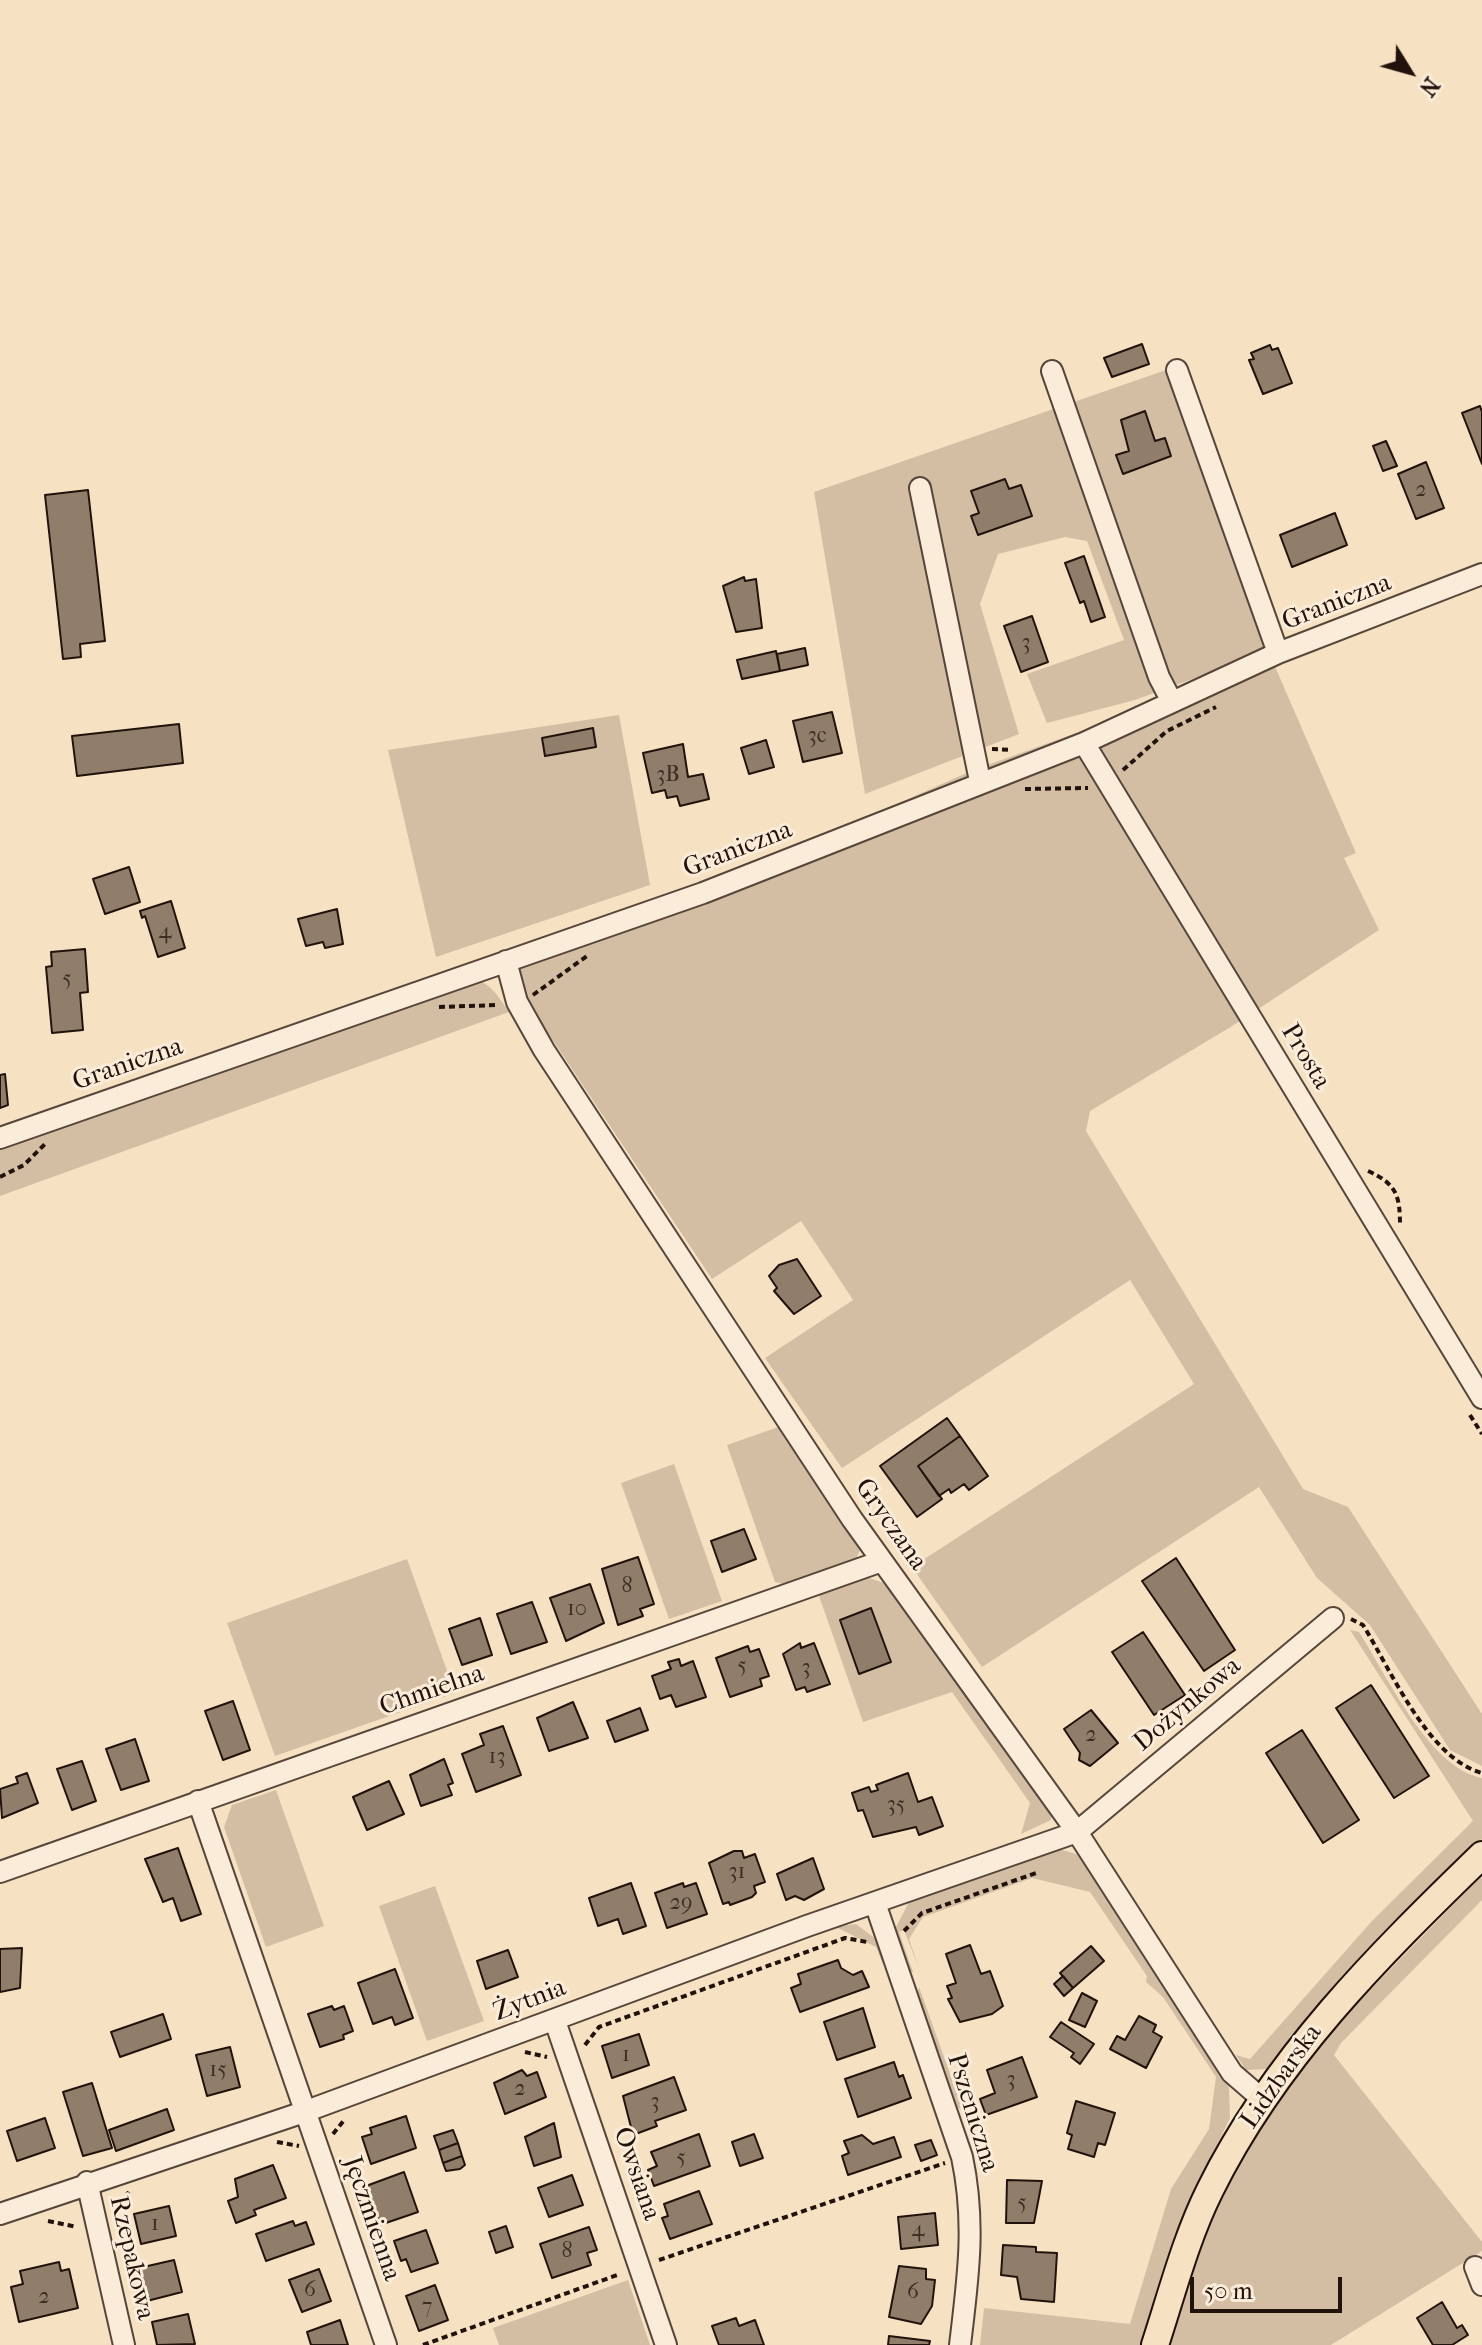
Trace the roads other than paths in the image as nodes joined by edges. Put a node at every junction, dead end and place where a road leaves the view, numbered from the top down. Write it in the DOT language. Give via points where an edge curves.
graph roads {
  1 [pos="1177,370"];
  2 [pos="1052,371"];
  3 [pos="920,488"];
  4 [pos="1482,574"];
  5 [pos="1278,653"];
  6 [pos="1172,702"];
  7 [pos="1084,743"];
  8 [pos="980,781"];
  9 [pos="506,961"];
  10 [pos="0,1138"];
  11 [pos="1482,1398"];
  12 [pos="882,1561"];
  13 [pos="1333,1618"];
  14 [pos="198,1801"];
  15 [pos="1077,1832"];
  16 [pos="1482,1855"];
  17 [pos="0,1872"];
  18 [pos="875,1903"];
  19 [pos="555,2021"];
  20 [pos="1262,2099"];
  21 [pos="304,2112"];
  22 [pos="87,2182"];
  23 [pos="0,2214"];
  24 [pos="124,2345"];
  25 [pos="386,2345"];
  26 [pos="666,2345"];
  27 [pos="960,2345"];
  28 [pos="1155,2345"];
  1 -- 5 [label="street"];
  2 -- 6 [label="street"];
  3 -- 8 [label="street"];
  4 -- 5 [label="street, Graniczna"];
  5 -- 6 [label="street, Graniczna"];
  6 -- 7 [label="street, Graniczna"];
  7 -- 8 [label="street, Graniczna"];
  7 -- 11 [label="street, Prosta"];
  8 -- 9 [label="street, Graniczna" via="703,893"];
  9 -- 10 [label="street, Graniczna"];
  9 -- 12 [label="street, Gryczana" via="517,1002 544,1050"];
  12 -- 14 [label="street, Chmielna"];
  12 -- 15 [label="street, Gryczana"];
  13 -- 15 [label="street, Dożynkowa"];
  14 -- 17 [label="street, Chmielna"];
  14 -- 21 [label="street, Jęczmienna"];
  15 -- 18 [label="street, Żytnia"];
  15 -- 20 [label="street, Gryczana" via="1232,2073"];
  16 -- 20 [label="main road, Lidzbarska" via="1356,1980"];
  18 -- 19 [label="street, Żytnia"];
  18 -- 27 [label="street, Pszeniczna" via="962,2157 972,2224"];
  19 -- 21 [label="street, Żytnia"];
  19 -- 26 [label="street, Owsiana"];
  20 -- 28 [label="main road, Lidzbarska" via="1209,2191"];
  21 -- 22 [label="street, Żytnia"];
  21 -- 25 [label="street, Jęczmienna"];
  22 -- 23 [label="street, Żytnia"];
  22 -- 24 [label="street, Rzepakowa"];
}
